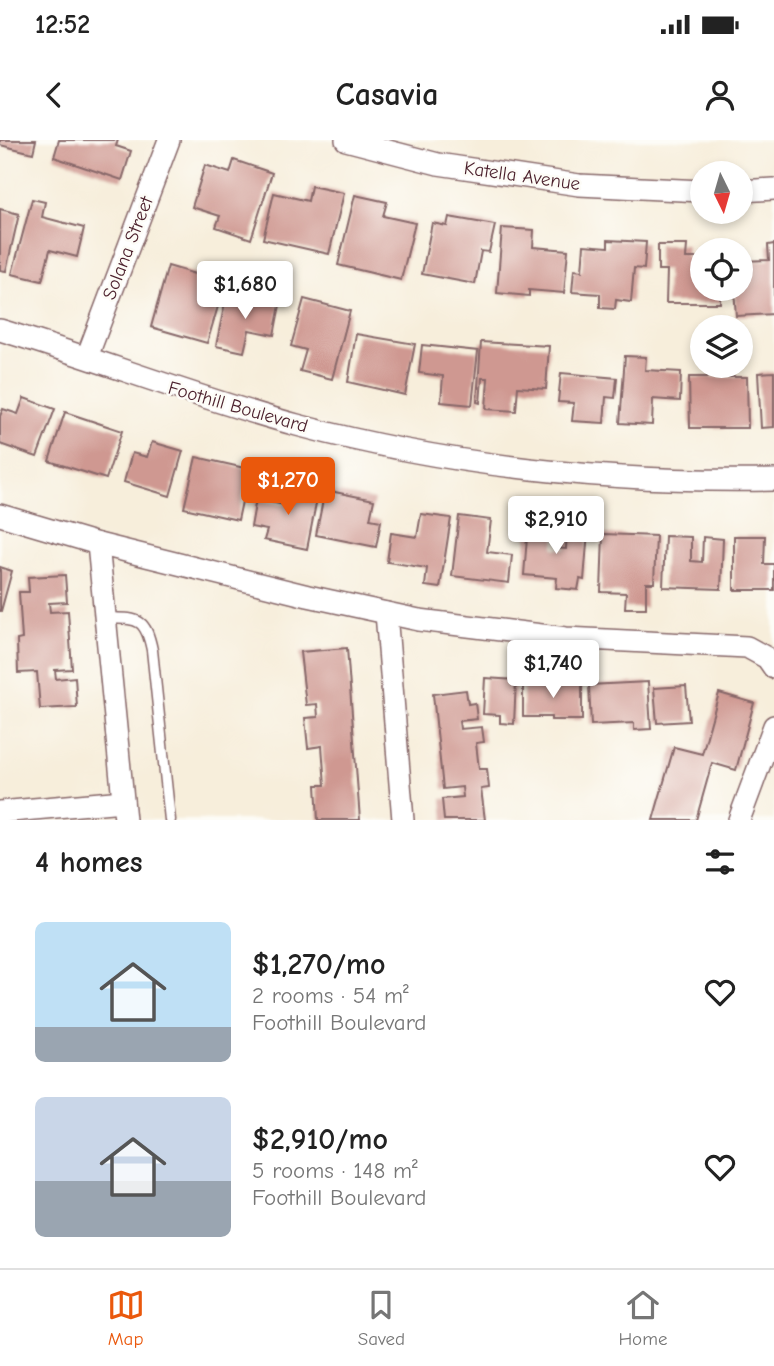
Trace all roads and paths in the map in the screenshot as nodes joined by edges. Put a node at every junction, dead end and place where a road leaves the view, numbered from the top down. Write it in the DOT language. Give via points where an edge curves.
graph roads {
  1 [pos="169,140"];
  2 [pos="346,140"];
  3 [pos="774,189"];
  4 [pos="690,190"];
  5 [pos="753,190"];
  6 [pos="0,330"];
  7 [pos="87,357"];
  8 [pos="774,480"];
  9 [pos="0,515"];
  10 [pos="98,544"];
  11 [pos="386,613"];
  12 [pos="105,618"];
  13 [pos="774,667"];
  14 [pos="774,726"];
  15 [pos="124,811"];
  16 [pos="0,812"];
  17 [pos="170,820"];
  18 [pos="403,820"];
  19 [pos="739,820"];
  1 -- 7 [label="street, Solana Street"];
  2 -- 4 [label="street, Katella Avenue" via="438,164 579,185"];
  3 -- 5 [label="street"];
  6 -- 7 [label="street, Foothill Boulevard"];
  7 -- 8 [label="street, Foothill Boulevard" via="272,418 423,453 609,477"];
  9 -- 10 [label="street"];
  10 -- 11 [label="street"];
  10 -- 12 [label="street"];
  11 -- 13 [label="street" via="566,638 747,647"];
  11 -- 18 [label="street"];
  12 -- 15 [label="street"];
  12 -- 17 [label="lane" via="135,619 148,631"];
  14 -- 19 [label="street"];
  15 -- 16 [label="street"];
}
